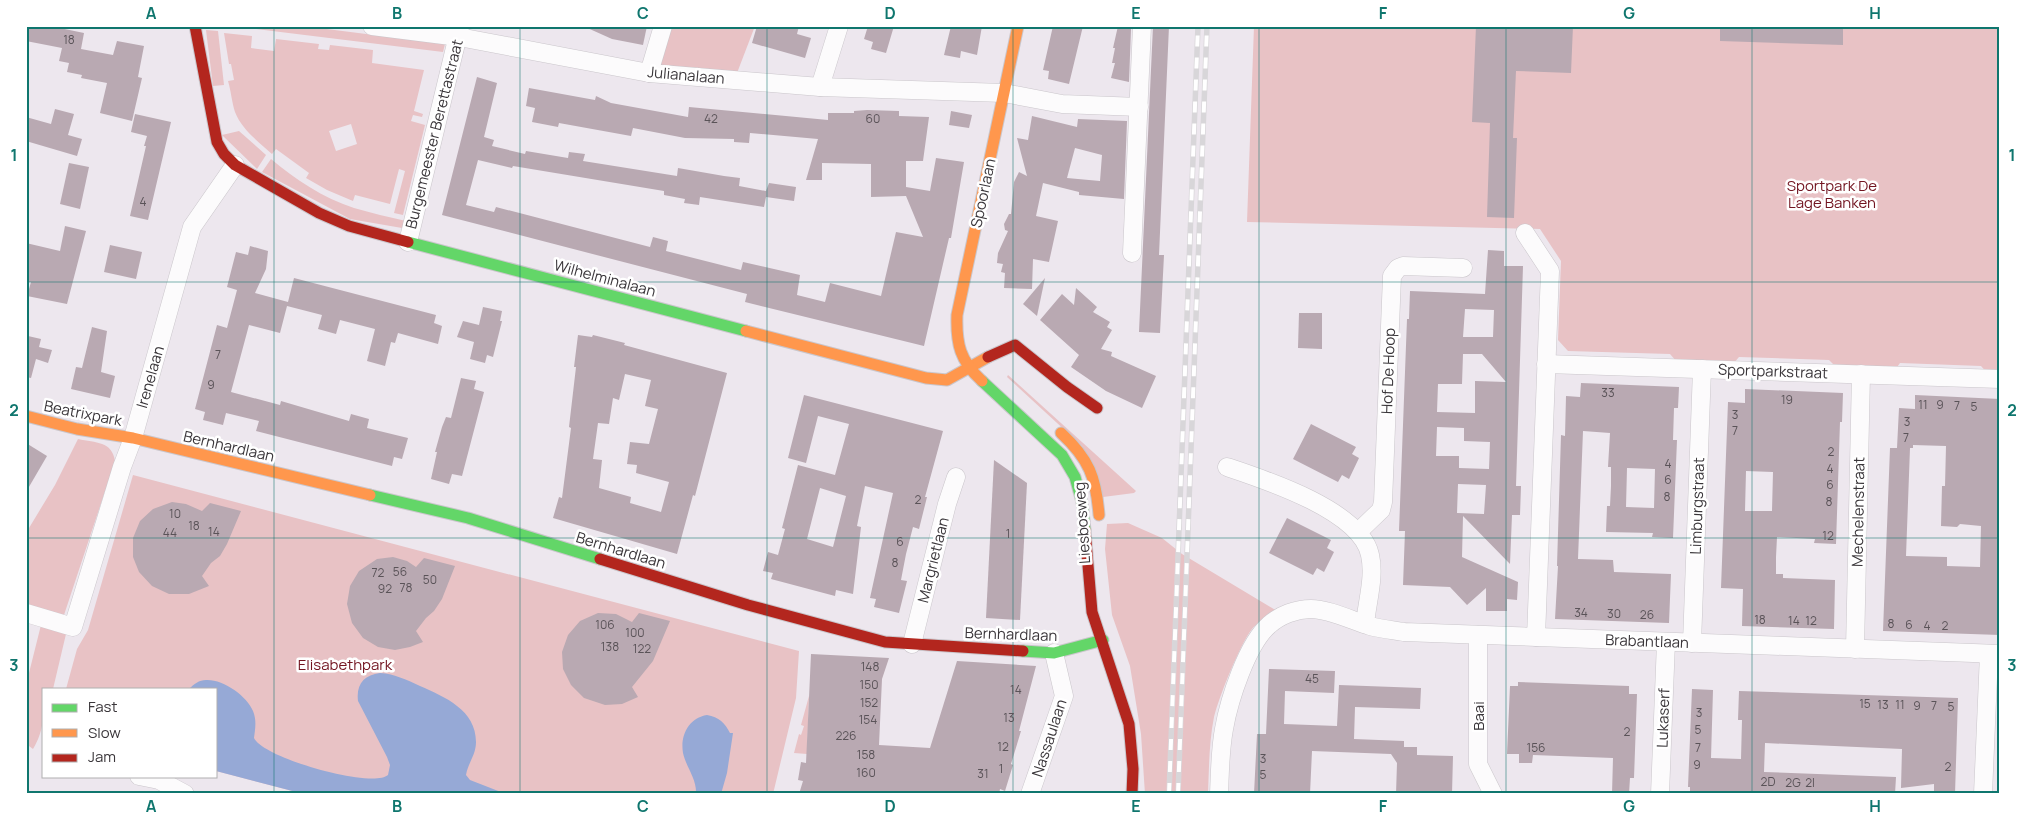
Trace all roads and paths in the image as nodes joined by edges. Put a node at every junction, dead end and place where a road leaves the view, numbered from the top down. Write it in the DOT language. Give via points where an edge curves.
graph roads {
  1 [pos="195,26"];
  2 [pos="372,26"];
  3 [pos="663,26"];
  4 [pos="839,26"];
  5 [pos="1018,26"];
  6 [pos="1142,26"];
  7 [pos="460,32"];
  8 [pos="649,73"];
  9 [pos="820,87"];
  10 [pos="1004,93"];
  11 [pos="1139,107"];
  12 [pos="235,165"];
  13 [pos="1526,234"];
  14 [pos="408,242"];
  15 [pos="1132,253"];
  16 [pos="1463,268"];
  17 [pos="962,292"];
  18 [pos="968,320"];
  19 [pos="1546,364"];
  20 [pos="969,369"];
  21 [pos="1702,369"];
  22 [pos="1861,374"];
  23 [pos="2000,379"];
  24 [pos="1097,408"];
  25 [pos="26,416"];
  26 [pos="1049,422"];
  27 [pos="133,438"];
  28 [pos="1228,466"];
  29 [pos="956,477"];
  30 [pos="1099,526"];
  31 [pos="1358,532"];
  32 [pos="1101,582"];
  33 [pos="26,613"];
  34 [pos="1365,624"];
  35 [pos="1478,635"];
  36 [pos="1536,637"];
  37 [pos="1103,640"];
  38 [pos="1666,642"];
  39 [pos="1692,643"];
  40 [pos="912,644"];
  41 [pos="1855,649"];
  42 [pos="1054,653"];
  43 [pos="1994,654"];
  44 [pos="149,778"];
  45 [pos="185,794"];
  46 [pos="1030,794"];
  47 [pos="1132,794"];
  48 [pos="1219,794"];
  49 [pos="1493,794"];
  50 [pos="1660,794"];
  51 [pos="1983,794"];
  1 -- 12 [label="street, Wilhelminalaan" via="216,142"];
  2 -- 7 [label="street, Julianalaan"];
  3 -- 8 [label="street"];
  4 -- 9 [label="street"];
  5 -- 10 [label="street, Spoorlaan"];
  6 -- 11 [label="street"];
  7 -- 8 [label="street, Julianalaan"];
  7 -- 14 [label="street, Burgemeester Berettastraat"];
  8 -- 9 [label="street, Julianalaan"];
  9 -- 10 [label="street, Julianalaan"];
  10 -- 11 [label="street" via="1062,104"];
  10 -- 17 [label="street, Spoorlaan"];
  11 -- 15 [label="street"];
  12 -- 14 [label="street, Wilhelminalaan" via="318,213 349,226"];
  12 -- 27 [label="street, Irenelaan" via="192,227"];
  13 -- 19 [label="street" via="1550,271"];
  14 -- 20 [label="street, Wilhelminalaan" via="926,378 947,380"];
  16 -- 31 [label="street, Hof De Hoop" via="1403,266 1392,276 1383,502 1380,510"];
  17 -- 18 [label="street, Spoorlaan"];
  17 -- 20 [label="street, Spoorlaan" via="957,315 957,341"];
  19 -- 21 [label="street, Sportparkstraat"];
  19 -- 36 [label="street"];
  20 -- 24 [label="street, Wilhelminalaan" via="982,359 1015,345"];
  20 -- 37 [label="street, Liesbosweg" via="1070,465 1080,489 1092,612"];
  21 -- 22 [label="street, Sportparkstraat"];
  21 -- 39 [label="street, Limburgstraat"];
  22 -- 23 [label="street, Sportparkstraat"];
  22 -- 41 [label="street, Mechelenstraat"];
  25 -- 27 [label="street, Beatrixpark"];
  26 -- 30 [label="street, Liesbosweg" via="1077,447 1093,471"];
  27 -- 33 [label="street, Irenelaan" via="73,627"];
  27 -- 40 [label="street, Bernhardlaan" via="468,518 748,605 885,642"];
  28 -- 31 [label="street" via="1309,500"];
  29 -- 40 [label="street, Margrietlaan"];
  31 -- 34 [label="street" via="1371,559"];
  32 -- 37 [label="street, Liesbosweg"];
  34 -- 35 [label="street, Brabantlaan" via="1404,632"];
  34 -- 48 [label="street, Brabantlaan" via="1318,609 1283,615 1267,626 1240,674 1229,705"];
  35 -- 36 [label="street, Brabantlaan"];
  35 -- 49 [label="street, Baai" via="1478,764"];
  36 -- 38 [label="street, Brabantlaan"];
  37 -- 42 [label="street, Bernhardlaan"];
  37 -- 47 [label="street, Liesbosweg" via="1129,724"];
  38 -- 39 [label="street, Brabantlaan"];
  38 -- 50 [label="street, Lukaserf"];
  39 -- 41 [label="street, Brabantlaan"];
  40 -- 42 [label="street, Bernhardlaan"];
  41 -- 43 [label="street, Brabantlaan"];
  42 -- 46 [label="street, Nassaulaan" via="1064,696"];
  43 -- 51 [label="street"];
  44 -- 45 [label="street"];
}
